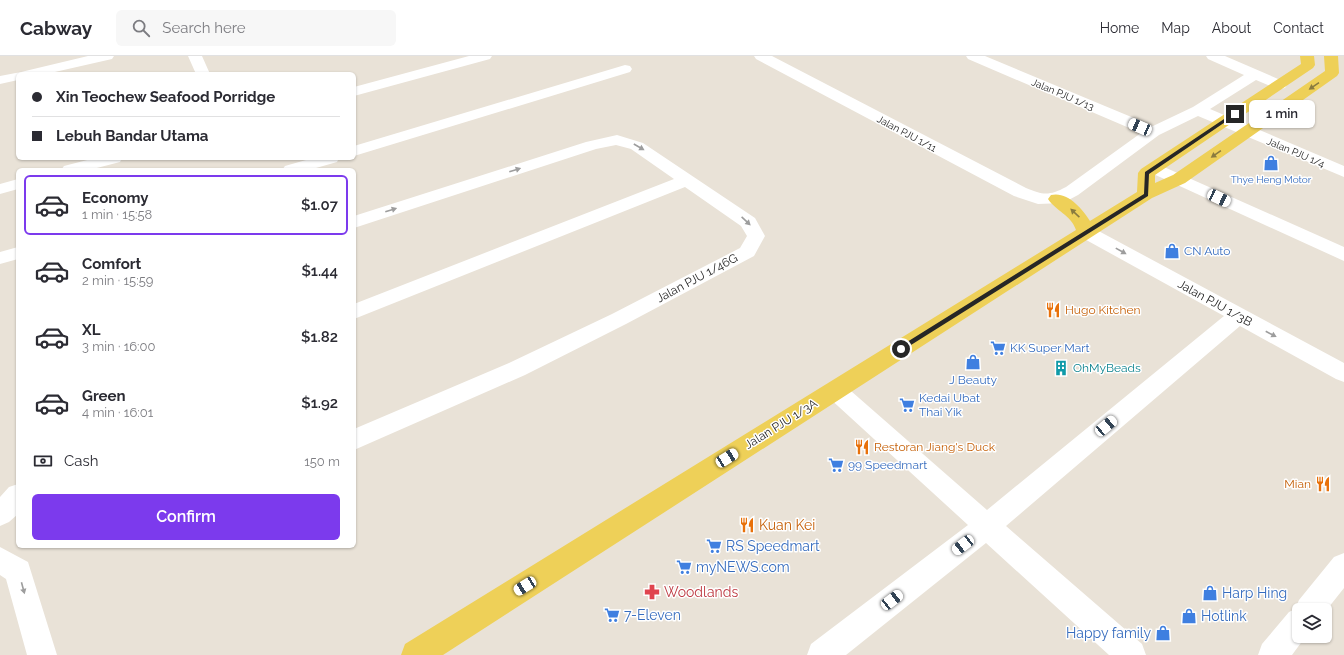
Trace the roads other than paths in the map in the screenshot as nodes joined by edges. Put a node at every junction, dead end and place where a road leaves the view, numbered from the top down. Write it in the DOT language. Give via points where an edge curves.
graph roads {
  1 [pos="107,56"];
  2 [pos="195,56"];
  3 [pos="485,56"];
  4 [pos="761,56"];
  5 [pos="973,56"];
  6 [pos="1212,56"];
  7 [pos="1307,56"];
  8 [pos="1331,56"];
  9 [pos="625,69"];
  10 [pos="36,72"];
  11 [pos="202,72"];
  12 [pos="1255,74"];
  13 [pos="16,76"];
  14 [pos="0,80"];
  15 [pos="1280,85"];
  16 [pos="356,91"];
  17 [pos="1198,110"];
  18 [pos="1224,121"];
  19 [pos="1248,131"];
  20 [pos="1153,132"];
  21 [pos="356,150"];
  22 [pos="107,160"];
  23 [pos="324,160"];
  24 [pos="77,168"];
  25 [pos="298,168"];
  26 [pos="1155,168"];
  27 [pos="1344,172"];
  28 [pos="1179,179"];
  29 [pos="688,180"];
  30 [pos="16,185"];
  31 [pos="0,189"];
  32 [pos="1146,194"];
  33 [pos="1057,199"];
  34 [pos="356,221"];
  35 [pos="1086,232"];
  36 [pos="16,253"];
  37 [pos="1344,255"];
  38 [pos="0,258"];
  39 [pos="356,311"];
  40 [pos="1238,316"];
  41 [pos="1344,373"];
  42 [pos="835,390"];
  43 [pos="356,439"];
  44 [pos="986,527"];
  45 [pos="0,560"];
  46 [pos="1344,566"];
  47 [pos="1315,603"];
  48 [pos="1292,631"];
  49 [pos="446,646"];
  50 [pos="42,655"];
  51 [pos="416,655"];
  52 [pos="822,655"];
  53 [pos="1131,655"];
  54 [pos="1273,655"];
  1 -- 10 [label="street"];
  2 -- 11 [label="street"];
  3 -- 16 [label="street"];
  4 -- 33 [label="street, Jalan PJU 1/11" via="1020,192 1038,199"];
  5 -- 20 [label="street, Jalan PJU 1/13"];
  6 -- 12 [label="street"];
  7 -- 15 [label="main road" via="1308,65"];
  8 -- 19 [label="main road, Jalan PJU 1/3A, one-way" via="1332,73"];
  9 -- 21 [label="street"];
  12 -- 15 [label="street"];
  12 -- 17 [label="street"];
  13 -- 14 [label="street"];
  15 -- 18 [label="main road"];
  17 -- 18 [label="street, Jalan PJU 1/4"];
  17 -- 20 [label="street"];
  18 -- 19 [label="street, Jalan PJU 1/4"];
  18 -- 26 [label="main road"];
  19 -- 27 [label="street, Jalan PJU 1/4"];
  19 -- 28 [label="main road, Jalan PJU 1/3A, one-way"];
  20 -- 33 [label="street" via="1072,191"];
  22 -- 24 [label="street"];
  23 -- 25 [label="street"];
  26 -- 28 [label="street"];
  26 -- 32 [label="main road" via="1147,173"];
  28 -- 32 [label="main road, Jalan PJU 1/3A"];
  28 -- 37 [label="street"];
  34 -- 29 [label="street, Jalan PJU 1/46G, one-way" via="617,140 637,146"];
  29 -- 39 [label="street"];
  29 -- 43 [label="street, Jalan PJU 1/46G, one-way" via="748,222 756,236 747,252 517,369"];
  30 -- 31 [label="street"];
  32 -- 35 [label="main road, Jalan PJU 1/3A"];
  35 -- 33 [label="main road, one-way" via="1084,223 1078,215"];
  35 -- 40 [label="street, Jalan PJU 1/3B, one-way"];
  35 -- 42 [label="main road, Jalan PJU 1/3A"];
  36 -- 38 [label="street"];
  40 -- 41 [label="street, Jalan PJU 1/3B, one-way"];
  40 -- 44 [label="street"];
  42 -- 44 [label="street"];
  42 -- 49 [label="main road, Jalan PJU 1/3A"];
  44 -- 52 [label="street"];
  44 -- 53 [label="street"];
  45 -- 50 [label="street, one-way" via="18,571"];
  46 -- 47 [label="street"];
  48 -- 54 [label="street"];
  49 -- 51 [label="main road, Jalan PJU 1/3A"];
}
